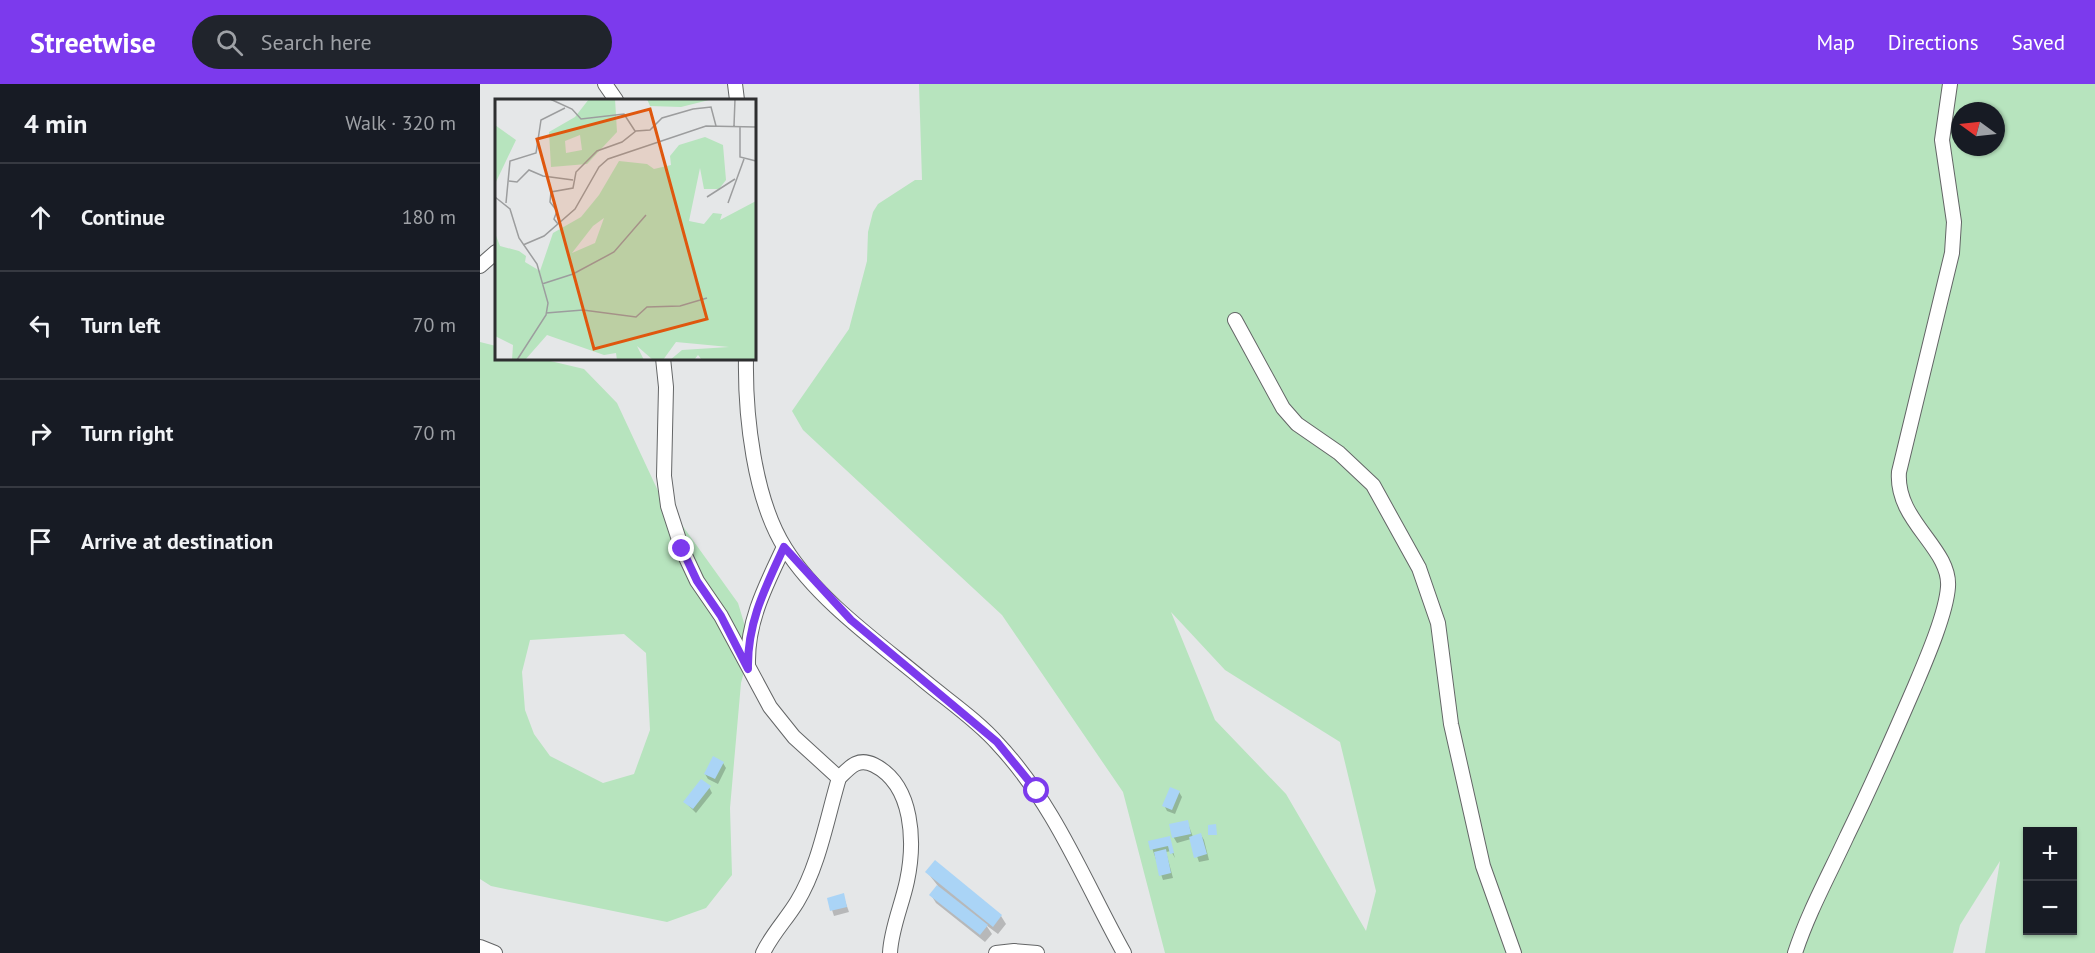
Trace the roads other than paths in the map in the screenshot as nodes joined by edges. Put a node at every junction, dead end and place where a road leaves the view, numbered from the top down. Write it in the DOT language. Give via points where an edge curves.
graph roads {
  1 [pos="605,84"];
  2 [pos="735,84"];
  3 [pos="1950,84"];
  4 [pos="615,99"];
  5 [pos="737,99"];
  6 [pos="495,253"];
  7 [pos="480,266"];
  8 [pos="1235,320"];
  9 [pos="663,360"];
  10 [pos="746,360"];
  11 [pos="784,547"];
  12 [pos="748,669"];
  13 [pos="839,778"];
  14 [pos="480,947"];
  15 [pos="495,953"];
  16 [pos="763,953"];
  17 [pos="890,953"];
  18 [pos="996,953"];
  19 [pos="1037,953"];
  20 [pos="1124,953"];
  21 [pos="1514,953"];
  22 [pos="1795,953"];
  1 -- 4 [label="street"];
  2 -- 5 [label="street"];
  3 -- 22 [label="street" via="1942,140 1954,222 1952,253 1898,488 1903,503 1938,556 1948,585 1926,659"];
  6 -- 7 [label="street"];
  8 -- 21 [label="street" via="1283,408 1297,424 1339,453 1373,485 1419,568 1438,623 1451,724 1483,866"];
  9 -- 12 [label="street" via="664,476 668,506 692,570"];
  10 -- 11 [label="street" via="750,429 760,487"];
  11 -- 12 [label="street" via="752,621"];
  11 -- 20 [label="street" via="851,620 997,742 1018,766 1056,820"];
  12 -- 13 [label="street" via="780,721"];
  13 -- 16 [label="street" via="808,879 797,903"];
  13 -- 17 [label="street" via="860,761 874,765 903,793 909,821 909,861"];
  14 -- 15 [label="street"];
  18 -- 19 [label="street"];
}
